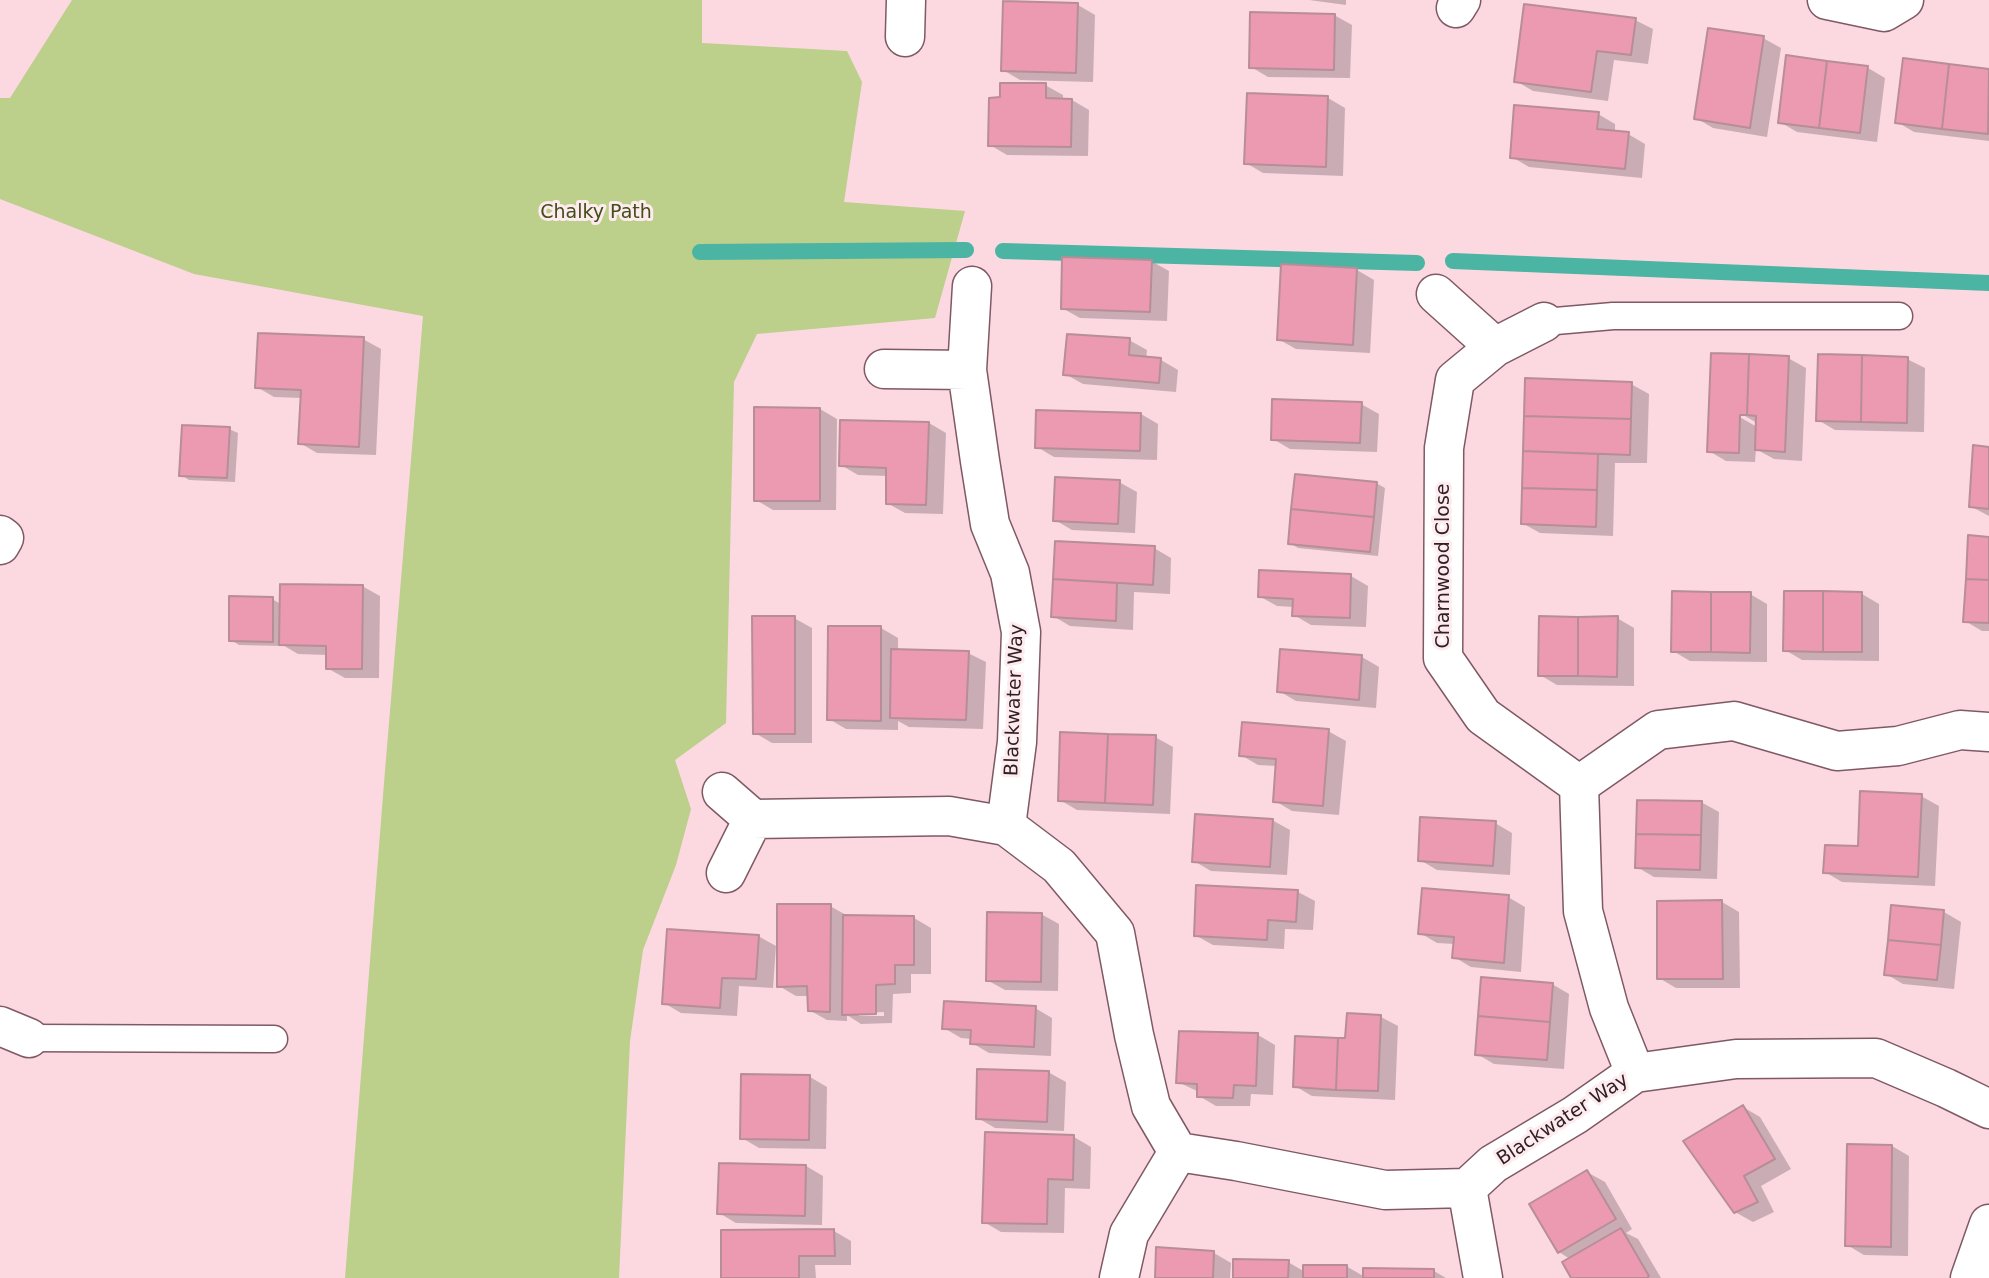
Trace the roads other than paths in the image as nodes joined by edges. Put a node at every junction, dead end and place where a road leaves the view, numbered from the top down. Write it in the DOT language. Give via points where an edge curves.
graph roads {
  1 [pos="1827,0"];
  2 [pos="1904,0"];
  3 [pos="972,286"];
  4 [pos="1436,294"];
  5 [pos="1899,316"];
  6 [pos="1544,322"];
  7 [pos="1495,347"];
  8 [pos="884,369"];
  9 [pos="967,370"];
  10 [pos="0,535"];
  11 [pos="0,545"];
  12 [pos="1989,732"];
  13 [pos="1579,785"];
  14 [pos="722,792"];
  15 [pos="753,819"];
  16 [pos="1006,826"];
  17 [pos="726,873"];
  18 [pos="15,1032"];
  19 [pos="274,1039"];
  20 [pos="1635,1073"];
  21 [pos="1989,1109"];
  22 [pos="1178,1152"];
  23 [pos="1467,1188"];
  24 [pos="1989,1224"];
  25 [pos="1119,1278"];
  26 [pos="1483,1278"];
  27 [pos="1970,1278"];
  1 -- 2 [label="street" via="1884,12"];
  3 -- 9 [label="street, Blackwater Way"];
  4 -- 7 [label="street"];
  5 -- 6 [label="lane" via="1613,316"];
  6 -- 7 [label="street, Charnwood Close"];
  7 -- 13 [label="street, Charnwood Close" via="1455,380 1452,394 1444,448 1443,658 1483,716"];
  8 -- 9 [label="street"];
  9 -- 16 [label="street, Blackwater Way" via="990,524 1010,573 1021,632 1017,742"];
  10 -- 11 [label="street" via="4,538"];
  12 -- 13 [label="street" via="1960,730 1898,746 1837,751 1734,721 1658,730"];
  13 -- 20 [label="street" via="1583,911 1609,1008"];
  14 -- 15 [label="street"];
  15 -- 16 [label="street" via="949,816"];
  15 -- 17 [label="street"];
  16 -- 22 [label="street" via="1059,866 1115,933 1151,1106"];
  18 -- 19 [label="lane"];
  20 -- 21 [label="street, Blackwater Way" via="1736,1059 1876,1058"];
  20 -- 23 [label="street, Blackwater Way" via="1493,1164"];
  22 -- 23 [label="street" via="1385,1191"];
  22 -- 25 [label="street" via="1129,1234"];
  23 -- 26 [label="street"];
  24 -- 27 [label="street"];
}
